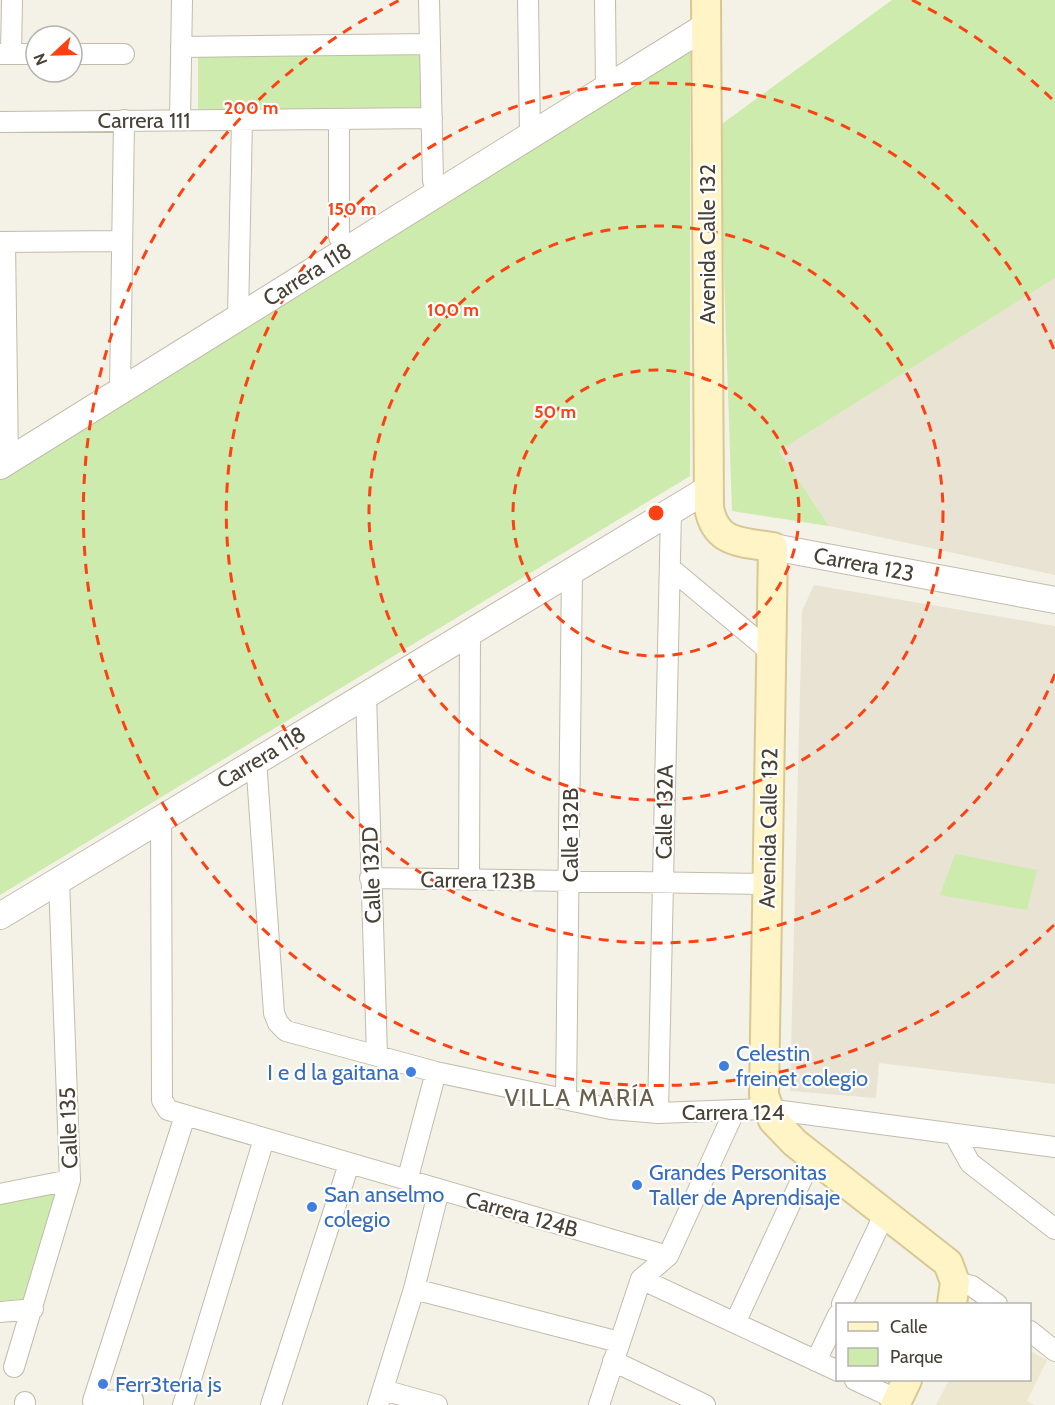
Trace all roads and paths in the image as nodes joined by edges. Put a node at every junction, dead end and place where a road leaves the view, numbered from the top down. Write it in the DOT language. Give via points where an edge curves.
graph roads {
  1 [pos="12,0"];
  2 [pos="182,0"];
  3 [pos="429,0"];
  4 [pos="528,0"];
  5 [pos="605,0"];
  6 [pos="706,13"];
  7 [pos="430,44"];
  8 [pos="181,47"];
  9 [pos="5,54"];
  10 [pos="24,54"];
  11 [pos="84,54"];
  12 [pos="124,54"];
  13 [pos="606,88"];
  14 [pos="339,118"];
  15 [pos="432,118"];
  16 [pos="242,119"];
  17 [pos="124,120"];
  18 [pos="180,120"];
  19 [pos="0,122"];
  20 [pos="530,135"];
  21 [pos="433,181"];
  22 [pos="339,237"];
  23 [pos="121,241"];
  24 [pos="3,242"];
  25 [pos="238,317"];
  26 [pos="120,391"];
  27 [pos="4,463"];
  28 [pos="708,489"];
  29 [pos="671,511"];
  30 [pos="773,547"];
  31 [pos="670,568"];
  32 [pos="572,570"];
  33 [pos="1055,600"];
  34 [pos="470,631"];
  35 [pos="771,652"];
  36 [pos="366,695"];
  37 [pos="256,760"];
  38 [pos="160,818"];
  39 [pos="370,878"];
  40 [pos="59,880"];
  41 [pos="469,880"];
  42 [pos="570,881"];
  43 [pos="663,883"];
  44 [pos="766,884"];
  45 [pos="0,916"];
  46 [pos="377,1055"];
  47 [pos="436,1072"];
  48 [pos="566,1100"];
  49 [pos="767,1109"];
  50 [pos="735,1110"];
  51 [pos="177,1113"];
  52 [pos="658,1113"];
  53 [pos="954,1134"];
  54 [pos="264,1138"];
  55 [pos="1055,1147"];
  56 [pos="812,1157"];
  57 [pos="349,1164"];
  58 [pos="70,1180"];
  59 [pos="407,1181"];
  60 [pos="439,1190"];
  61 [pos="0,1194"];
  62 [pos="885,1213"];
  63 [pos="1055,1229"];
  64 [pos="668,1256"];
  65 [pos="641,1279"];
  66 [pos="414,1288"];
  67 [pos="950,1297"];
  68 [pos="843,1303"];
  69 [pos="994,1303"];
  70 [pos="33,1309"];
  71 [pos="0,1312"];
  72 [pos="836,1317"];
  73 [pos="735,1323"];
  74 [pos="1031,1333"];
  75 [pos="1055,1351"];
  76 [pos="616,1352"];
  77 [pos="816,1361"];
  78 [pos="15,1368"];
  79 [pos="836,1371"];
  80 [pos="858,1381"];
  81 [pos="917,1381"];
  82 [pos="380,1397"];
  83 [pos="902,1397"];
  84 [pos="425,1404"];
  85 [pos="133,1405"];
  86 [pos="183,1405"];
  87 [pos="271,1405"];
  88 [pos="599,1405"];
  89 [pos="705,1405"];
  1 -- 9 [label="street"];
  2 -- 8 [label="street"];
  3 -- 7 [label="street"];
  4 -- 20 [label="street"];
  5 -- 13 [label="street"];
  6 -- 13 [label="street, Carrera 118"];
  6 -- 28 [label="main road, Avenida Calle 132"];
  7 -- 8 [label="street"];
  7 -- 15 [label="street"];
  8 -- 18 [label="street"];
  9 -- 10 [label="street"];
  11 -- 12 [label="street"];
  13 -- 20 [label="street, Carrera 118"];
  14 -- 15 [label="street, Carrera 111"];
  14 -- 16 [label="street, Carrera 111"];
  14 -- 22 [label="street"];
  15 -- 21 [label="street"];
  16 -- 18 [label="street, Carrera 111"];
  16 -- 25 [label="street"];
  17 -- 18 [label="street, Carrera 111"];
  17 -- 19 [label="street, Carrera 111"];
  17 -- 23 [label="street"];
  20 -- 25 [label="street, Carrera 118"];
  23 -- 24 [label="street"];
  23 -- 26 [label="street"];
  24 -- 27 [label="street"];
  25 -- 26 [label="street, Carrera 118"];
  26 -- 27 [label="street, Carrera 118"];
  28 -- 29 [label="street, Carrera 118"];
  28 -- 30 [label="main road, Carrera 123" via="711,520 723,535"];
  29 -- 31 [label="street, Calle 132A"];
  29 -- 32 [label="street, Carrera 118"];
  30 -- 33 [label="street, Carrera 123"];
  30 -- 35 [label="main road, Avenida Calle 132"];
  31 -- 35 [label="street"];
  31 -- 43 [label="street, Calle 132A"];
  32 -- 34 [label="street, Carrera 118"];
  32 -- 42 [label="street, Calle 132B"];
  34 -- 36 [label="street, Carrera 118"];
  34 -- 41 [label="street"];
  35 -- 44 [label="main road, Avenida Calle 132"];
  36 -- 37 [label="street, Carrera 118"];
  36 -- 39 [label="street, Calle 132D"];
  37 -- 38 [label="street, Carrera 118"];
  37 -- 46 [label="street, Carrera 124" via="274,1013 278,1023 286,1031"];
  38 -- 40 [label="street, Carrera 118"];
  38 -- 51 [label="street" via="162,1100"];
  39 -- 41 [label="street, Carrera 123B"];
  39 -- 46 [label="street, Calle 132D"];
  40 -- 45 [label="street, Carrera 118"];
  40 -- 58 [label="street, Calle 135"];
  41 -- 42 [label="street, Carrera 123B"];
  42 -- 43 [label="street, Carrera 123B"];
  42 -- 48 [label="street, Calle 132B"];
  43 -- 44 [label="street, Carrera 123B"];
  43 -- 52 [label="street, Calle 132A"];
  44 -- 49 [label="main road, Avenida Calle 132" via="763,1077"];
  46 -- 47 [label="street, Carrera 124"];
  47 -- 48 [label="street, Carrera 124"];
  47 -- 59 [label="street"];
  48 -- 52 [label="street, Carrera 124"];
  49 -- 50 [label="street, Carrera 124"];
  49 -- 53 [label="street, Carrera 124"];
  49 -- 56 [label="main road" via="783,1132"];
  50 -- 52 [label="street, Carrera 124"];
  50 -- 64 [label="street"];
  51 -- 54 [label="street, Carrera 124B"];
  51 -- 85 [label="street" via="93,1401 133,1400"];
  53 -- 55 [label="street, Carrera 124"];
  53 -- 63 [label="street" via="969,1163"];
  54 -- 57 [label="street, Carrera 124B"];
  54 -- 86 [label="street"];
  56 -- 62 [label="main road"];
  56 -- 73 [label="street"];
  57 -- 59 [label="street, Carrera 124B"];
  57 -- 87 [label="street"];
  58 -- 61 [label="street"];
  58 -- 70 [label="street, Calle 135"];
  59 -- 60 [label="street, Carrera 124B"];
  60 -- 64 [label="street, Carrera 124B"];
  60 -- 66 [label="street"];
  62 -- 67 [label="main road" via="924,1244 937,1260"];
  62 -- 68 [label="street"];
  64 -- 65 [label="street"];
  65 -- 73 [label="street"];
  65 -- 76 [label="street"];
  66 -- 76 [label="street"];
  66 -- 82 [label="street"];
  67 -- 69 [label="street" via="972,1286"];
  70 -- 71 [label="street"];
  70 -- 78 [label="street, Calle 135"];
  72 -- 77 [label="street"];
  73 -- 77 [label="street"];
  74 -- 75 [label="street"];
  76 -- 88 [label="street"];
  76 -- 89 [label="street"];
  77 -- 79 [label="street"];
  80 -- 83 [label="street"];
  81 -- 83 [label="main road"];
  82 -- 84 [label="street"];
}
